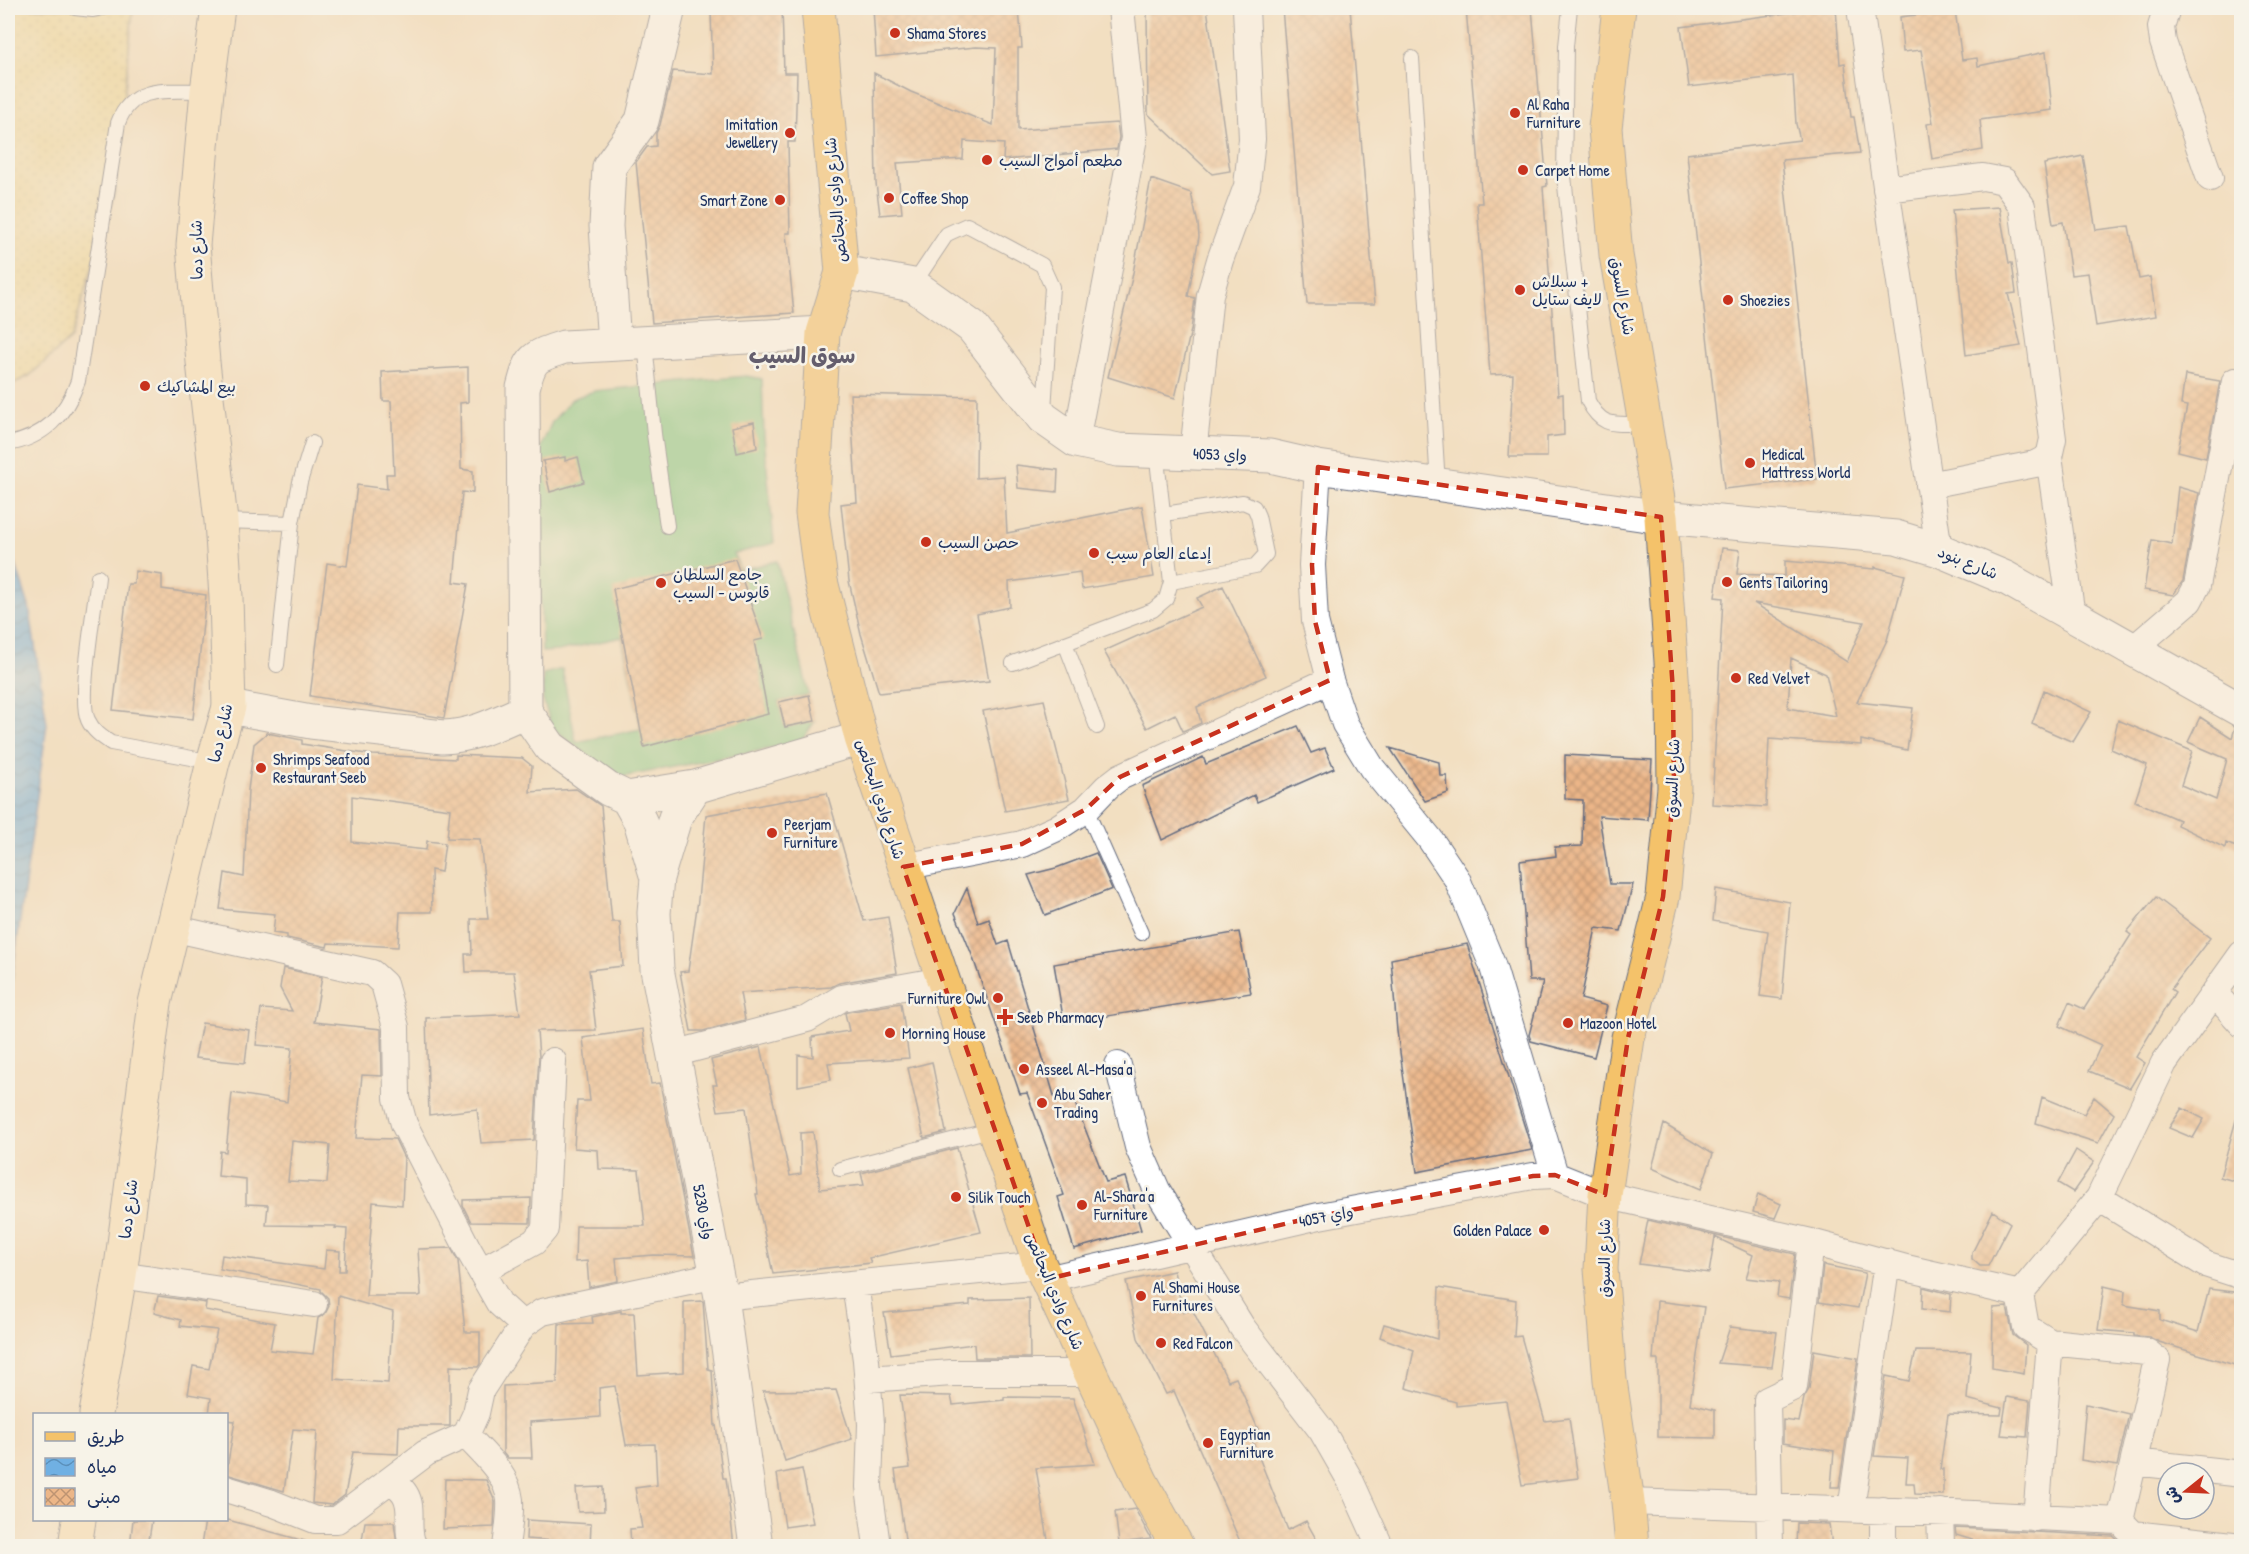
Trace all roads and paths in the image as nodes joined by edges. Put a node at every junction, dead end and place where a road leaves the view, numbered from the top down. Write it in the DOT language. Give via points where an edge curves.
graph roads {
  1 [pos="75,8"];
  2 [pos="103,8"];
  3 [pos="218,8"];
  4 [pos="669,8"];
  5 [pos="818,8"];
  6 [pos="1121,8"];
  7 [pos="1246,8"];
  8 [pos="1570,8"];
  9 [pos="1619,8"];
  10 [pos="1860,8"];
  11 [pos="2168,8"];
  12 [pos="1412,58"];
  13 [pos="207,91"];
  14 [pos="2210,178"];
  15 [pos="1886,189"];
  16 [pos="842,272"];
  17 [pos="913,285"];
  18 [pos="823,333"];
  19 [pos="629,344"];
  20 [pos="2235,381"];
  21 [pos="1043,418"];
  22 [pos="1645,424"];
  23 [pos="1076,441"];
  24 [pos="312,443"];
  25 [pos="8,444"];
  26 [pos="1156,451"];
  27 [pos="1193,453"];
  28 [pos="2049,457"];
  29 [pos="1318,467"];
  30 [pos="1438,484"];
  31 [pos="1929,485"];
  32 [pos="1164,514"];
  33 [pos="1661,517"];
  34 [pos="221,521"];
  35 [pos="292,523"];
  36 [pos="667,526"];
  37 [pos="1939,550"];
  38 [pos="98,577"];
  39 [pos="1171,582"];
  40 [pos="2072,616"];
  41 [pos="1065,643"];
  42 [pos="2132,650"];
  43 [pos="1013,663"];
  44 [pos="277,665"];
  45 [pos="1330,681"];
  46 [pos="229,706"];
  47 [pos="525,711"];
  48 [pos="2241,711"];
  49 [pos="1097,727"];
  50 [pos="861,738"];
  51 [pos="213,762"];
  52 [pos="695,787"];
  53 [pos="627,798"];
  54 [pos="1086,809"];
  55 [pos="903,867"];
  56 [pos="657,878"];
  57 [pos="172,928"];
  58 [pos="1141,933"];
  59 [pos="2241,954"];
  60 [pos="942,980"];
  61 [pos="2214,993"];
  62 [pos="2241,1024"];
  63 [pos="673,1054"];
  64 [pos="553,1061"];
  65 [pos="1118,1065"];
  66 [pos="994,1129"];
  67 [pos="840,1169"];
  68 [pos="1555,1175"];
  69 [pos="1605,1195"];
  70 [pos="2099,1198"];
  71 [pos="1811,1242"];
  72 [pos="1191,1245"];
  73 [pos="1887,1262"];
  74 [pos="481,1271"];
  75 [pos="1043,1272"];
  76 [pos="120,1275"];
  77 [pos="2241,1276"];
  78 [pos="855,1284"];
  79 [pos="719,1286"];
  80 [pos="2020,1294"];
  81 [pos="314,1304"];
  82 [pos="523,1325"];
  83 [pos="2050,1342"];
  84 [pos="1090,1372"];
  85 [pos="868,1379"];
  86 [pos="96,1413"];
  87 [pos="466,1435"];
  88 [pos="2134,1462"];
  89 [pos="2241,1474"];
  90 [pos="392,1480"];
  91 [pos="228,1491"];
  92 [pos="1628,1502"];
  93 [pos="1770,1506"];
  94 [pos="1851,1509"];
  95 [pos="1883,1510"];
  96 [pos="1941,1512"];
  97 [pos="2036,1518"];
  98 [pos="79,1521"];
  99 [pos="2129,1534"];
  100 [pos="2211,1545"];
  101 [pos="75,1546"];
  102 [pos="414,1546"];
  103 [pos="506,1546"];
  104 [pos="756,1546"];
  105 [pos="877,1546"];
  106 [pos="1177,1546"];
  107 [pos="1380,1546"];
  108 [pos="1632,1546"];
  109 [pos="1770,1546"];
  110 [pos="1883,1546"];
  111 [pos="1941,1546"];
  112 [pos="2241,1546"];
  1 -- 2 [label="lane"];
  3 -- 13 [label="main road, شارع دما"];
  4 -- 19 [label="street" via="642,122 609,167 606,226"];
  5 -- 16 [label="main road, شارع وادي البحائص"];
  6 -- 23 [label="street" via="1134,138"];
  7 -- 27 [label="street" via="1252,139 1247,186 1210,295"];
  8 -- 22 [label="lane" via="1563,176 1588,401 1596,416 1606,423"];
  9 -- 22 [label="main road, شارع السوق" via="1605,128 1616,255"];
  10 -- 15 [label="street"];
  11 -- 14 [label="street" via="2161,27 2163,42"];
  12 -- 30 [label="lane"];
  13 -- 25 [label="lane" via="148,92 122,112 73,396 65,410 43,431"];
  13 -- 34 [label="main road, شارع دما" via="193,245"];
  15 -- 28 [label="street" via="1983,177 2004,181 2022,206 2053,439"];
  15 -- 31 [label="street"];
  16 -- 17 [label="street, واي 4053"];
  16 -- 18 [label="main road, شارع وادي البحائص"];
  17 -- 21 [label="street, واي 4053" via="972,327"];
  17 -- 21 [label="lane" via="947,234 967,225 1042,264 1052,287"];
  18 -- 19 [label="street"];
  18 -- 50 [label="main road, شارع وادي البحائص" via="812,513 821,582"];
  19 -- 36 [label="lane" via="654,434"];
  19 -- 47 [label="street" via="564,347 539,355 528,365 523,388"];
  20 -- 42 [label="street" via="2196,586 2189,601"];
  21 -- 23 [label="street, واي 4053"];
  22 -- 33 [label="main road, شارع السوق"];
  23 -- 26 [label="street, واي 4053" via="1118,450"];
  24 -- 35 [label="lane"];
  26 -- 27 [label="street, واي 4053"];
  26 -- 32 [label="lane"];
  27 -- 29 [label="street, واي 4053" via="1270,456"];
  28 -- 31 [label="street" via="2036,464"];
  28 -- 40 [label="street"];
  29 -- 30 [label="street, واي 4053"];
  29 -- 45 [label="street" via="1312,565 1315,621"];
  30 -- 33 [label="street, واي 4053"];
  31 -- 37 [label="street"];
  32 -- 39 [label="lane"];
  32 -- 39 [label="lane" via="1244,502 1254,507 1258,516 1266,554 1255,566"];
  33 -- 37 [label="street, شارع بنود" via="1896,537"];
  33 -- 69 [label="main road, شارع السوق" via="1673,691 1674,788 1663,897 1628,1038"];
  34 -- 35 [label="lane"];
  34 -- 46 [label="main road, شارع دما"];
  35 -- 44 [label="lane"];
  37 -- 40 [label="street, شارع بنود" via="2006,578"];
  38 -- 51 [label="lane" via="84,698 94,729 122,746"];
  39 -- 41 [label="lane" via="1166,599 1153,610"];
  40 -- 42 [label="street, شارع بنود"];
  41 -- 43 [label="lane"];
  41 -- 49 [label="lane"];
  42 -- 48 [label="street, شارع بنود"];
  45 -- 54 [label="street" via="1120,777"];
  45 -- 68 [label="street" via="1345,724 1372,768 1431,839 1457,879 1492,964"];
  46 -- 47 [label="street" via="311,722 443,737 478,732"];
  46 -- 51 [label="main road, شارع دما"];
  47 -- 53 [label="street" via="550,747 589,777"];
  50 -- 52 [label="street"];
  50 -- 55 [label="main road, شارع وادي البحائص"];
  51 -- 57 [label="main road, شارع دما"];
  52 -- 53 [label="street"];
  52 -- 56 [label="street, واي 5230" via="675,818"];
  53 -- 56 [label="street, واي 5230" via="640,821"];
  54 -- 55 [label="street" via="1022,844"];
  54 -- 58 [label="lane"];
  55 -- 60 [label="main road, شارع وادي البحائص"];
  56 -- 63 [label="street, واي 5230" via="657,969"];
  57 -- 74 [label="street" via="361,970 372,973 384,984 396,1027 397,1098 404,1124"];
  57 -- 76 [label="main road, شارع دما" via="155,1003"];
  59 -- 61 [label="street"];
  60 -- 63 [label="street" via="842,998 807,1019"];
  60 -- 66 [label="main road, شارع وادي البحائص"];
  61 -- 62 [label="street"];
  61 -- 70 [label="street" via="2164,1063"];
  63 -- 79 [label="street, واي 5230"];
  64 -- 74 [label="street" via="545,1229 534,1242"];
  65 -- 72 [label="street" via="1138,1147 1157,1190"];
  66 -- 67 [label="lane"];
  66 -- 75 [label="main road, شارع وادي البحائص"];
  68 -- 69 [label="street, واي 4057"];
  68 -- 72 [label="street, واي 4057" via="1330,1214"];
  69 -- 71 [label="street, واي 4057"];
  69 -- 92 [label="main road, شارع السوق" via="1602,1280 1610,1380"];
  70 -- 77 [label="street" via="2205,1264"];
  70 -- 80 [label="street"];
  71 -- 73 [label="street, واي 4057"];
  71 -- 93 [label="street" via="1794,1387 1767,1400"];
  72 -- 75 [label="street, واي 4057"];
  72 -- 107 [label="street" via="1242,1328 1322,1431"];
  73 -- 80 [label="street, واي 4057"];
  73 -- 94 [label="street"];
  74 -- 82 [label="street" via="499,1304"];
  75 -- 78 [label="street, واي 4057"];
  75 -- 84 [label="main road, شارع وادي البحائص"];
  76 -- 81 [label="street"];
  76 -- 86 [label="main road, شارع دما"];
  78 -- 79 [label="street, واي 4057"];
  78 -- 85 [label="street"];
  79 -- 82 [label="street, واي 4057" via="542,1312"];
  79 -- 104 [label="street, واي 5230"];
  80 -- 83 [label="street" via="2026,1327"];
  82 -- 87 [label="street" via="481,1390"];
  83 -- 88 [label="street" via="2147,1352 2157,1360"];
  83 -- 97 [label="street"];
  84 -- 85 [label="street" via="952,1373"];
  84 -- 106 [label="main road, شارع وادي البحائص" via="1141,1481"];
  85 -- 105 [label="street" via="869,1487"];
  87 -- 90 [label="street" via="426,1453"];
  87 -- 103 [label="street" via="506,1483 510,1501"];
  88 -- 89 [label="street"];
  88 -- 99 [label="street"];
  90 -- 91 [label="street" via="336,1520 315,1520"];
  90 -- 102 [label="street" via="405,1493 410,1506"];
  92 -- 93 [label="street"];
  92 -- 108 [label="main road, شارع السوق"];
  93 -- 94 [label="street"];
  93 -- 109 [label="street"];
  94 -- 95 [label="street"];
  95 -- 96 [label="street"];
  95 -- 110 [label="street"];
  96 -- 97 [label="street"];
  96 -- 111 [label="street"];
  97 -- 99 [label="street"];
  98 -- 101 [label="main road"];
  99 -- 100 [label="street"];
  100 -- 112 [label="street"];
}
